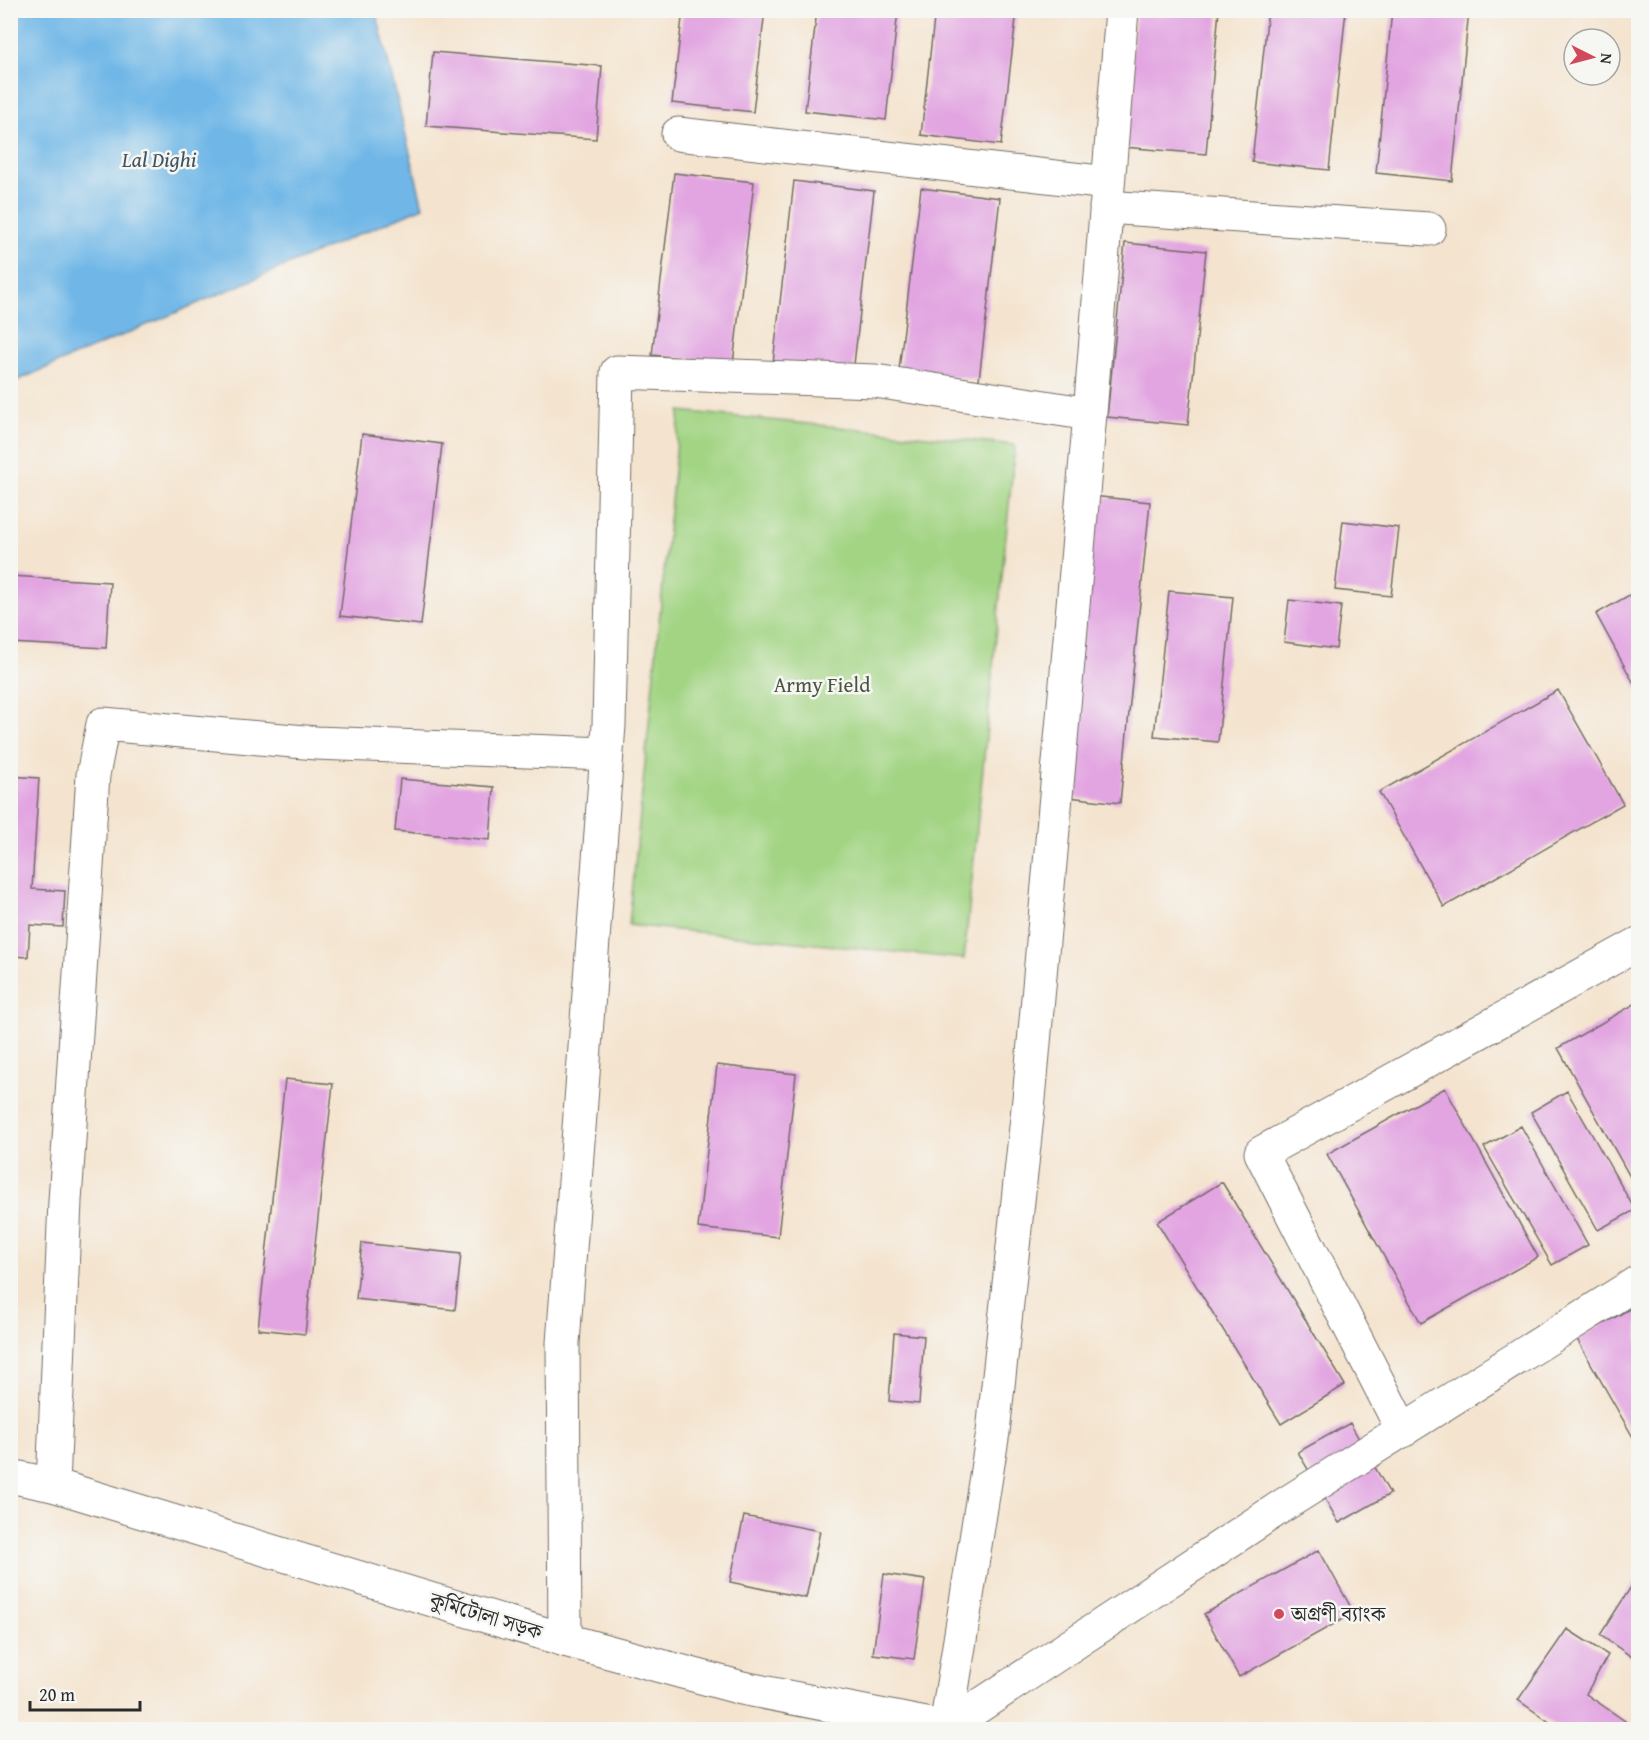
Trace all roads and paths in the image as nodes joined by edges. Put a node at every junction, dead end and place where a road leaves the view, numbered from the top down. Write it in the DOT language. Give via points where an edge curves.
graph roads {
  1 [pos="1122,10"];
  2 [pos="678,134"];
  3 [pos="1107,195"];
  4 [pos="1429,229"];
  5 [pos="1090,414"];
  6 [pos="606,754"];
  7 [pos="1638,944"];
  8 [pos="1638,1282"];
  9 [pos="1403,1431"];
  10 [pos="10,1476"];
  11 [pos="53,1485"];
  12 [pos="565,1640"];
  13 [pos="957,1729"];
  1 -- 3 [label="street"];
  2 -- 3 [label="street"];
  3 -- 4 [label="street"];
  3 -- 5 [label="street"];
  5 -- 6 [label="street" via="875,381 617,372"];
  5 -- 13 [label="street" via="1029,1099"];
  6 -- 11 [label="street" via="316,743 103,724 93,775 66,1177"];
  6 -- 12 [label="street" via="563,1343"];
  7 -- 9 [label="street" via="1261,1153"];
  8 -- 9 [label="street"];
  9 -- 13 [label="street" via="1282,1506"];
  10 -- 11 [label="street, কুর্মিটোলা সড়ক"];
  11 -- 12 [label="street, কুর্মিটোলা সড়ক"];
  12 -- 13 [label="street, কুর্মিটোলা সড়ক" via="742,1688"];
}
